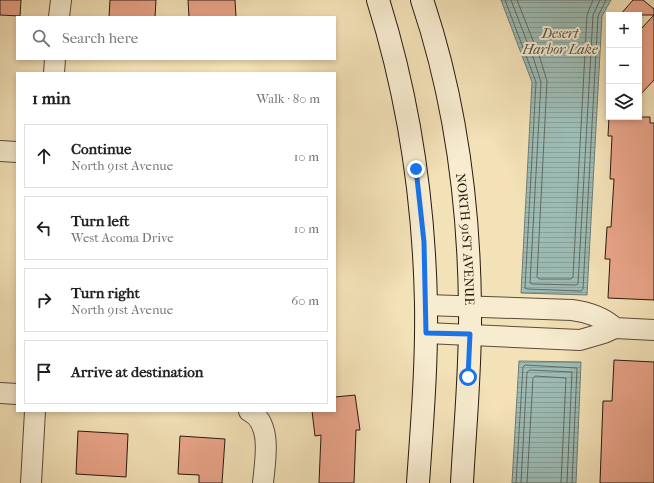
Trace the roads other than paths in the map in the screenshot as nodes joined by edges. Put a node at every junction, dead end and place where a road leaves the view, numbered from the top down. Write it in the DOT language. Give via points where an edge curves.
graph roads {
  1 [pos="61,0"];
  2 [pos="378,0"];
  3 [pos="422,0"];
  4 [pos="59,16"];
  5 [pos="55,60"];
  6 [pos="54,72"];
  7 [pos="0,151"];
  8 [pos="16,152"];
  9 [pos="426,305"];
  10 [pos="470,306"];
  11 [pos="554,309"];
  12 [pos="615,328"];
  13 [pos="654,330"];
  14 [pos="426,333"];
  15 [pos="470,334"];
  16 [pos="553,339"];
  17 [pos="0,393"];
  18 [pos="16,394"];
  19 [pos="35,412"];
  20 [pos="253,415"];
  21 [pos="31,483"];
  22 [pos="263,483"];
  23 [pos="418,483"];
  24 [pos="462,483"];
  1 -- 4 [label="street"];
  2 -- 9 [label="main road" via="396,62 411,134 421,206"];
  3 -- 10 [label="main road, NORTH 91ST AVENUE" via="447,92 457,149 467,235"];
  5 -- 6 [label="street"];
  7 -- 8 [label="street"];
  9 -- 10 [label="street"];
  9 -- 14 [label="main road"];
  10 -- 11 [label="street"];
  10 -- 15 [label="main road, NORTH 91ST AVENUE"];
  11 -- 12 [label="street" via="592,314"];
  11 -- 16 [label="street"];
  12 -- 13 [label="street"];
  12 -- 16 [label="street" via="580,340"];
  14 -- 15 [label="street"];
  14 -- 23 [label="main road"];
  15 -- 16 [label="street"];
  15 -- 24 [label="main road, NORTH 91ST AVENUE"];
  17 -- 18 [label="street"];
  19 -- 21 [label="street"];
  20 -- 22 [label="street" via="262,426 266,444"];
}
